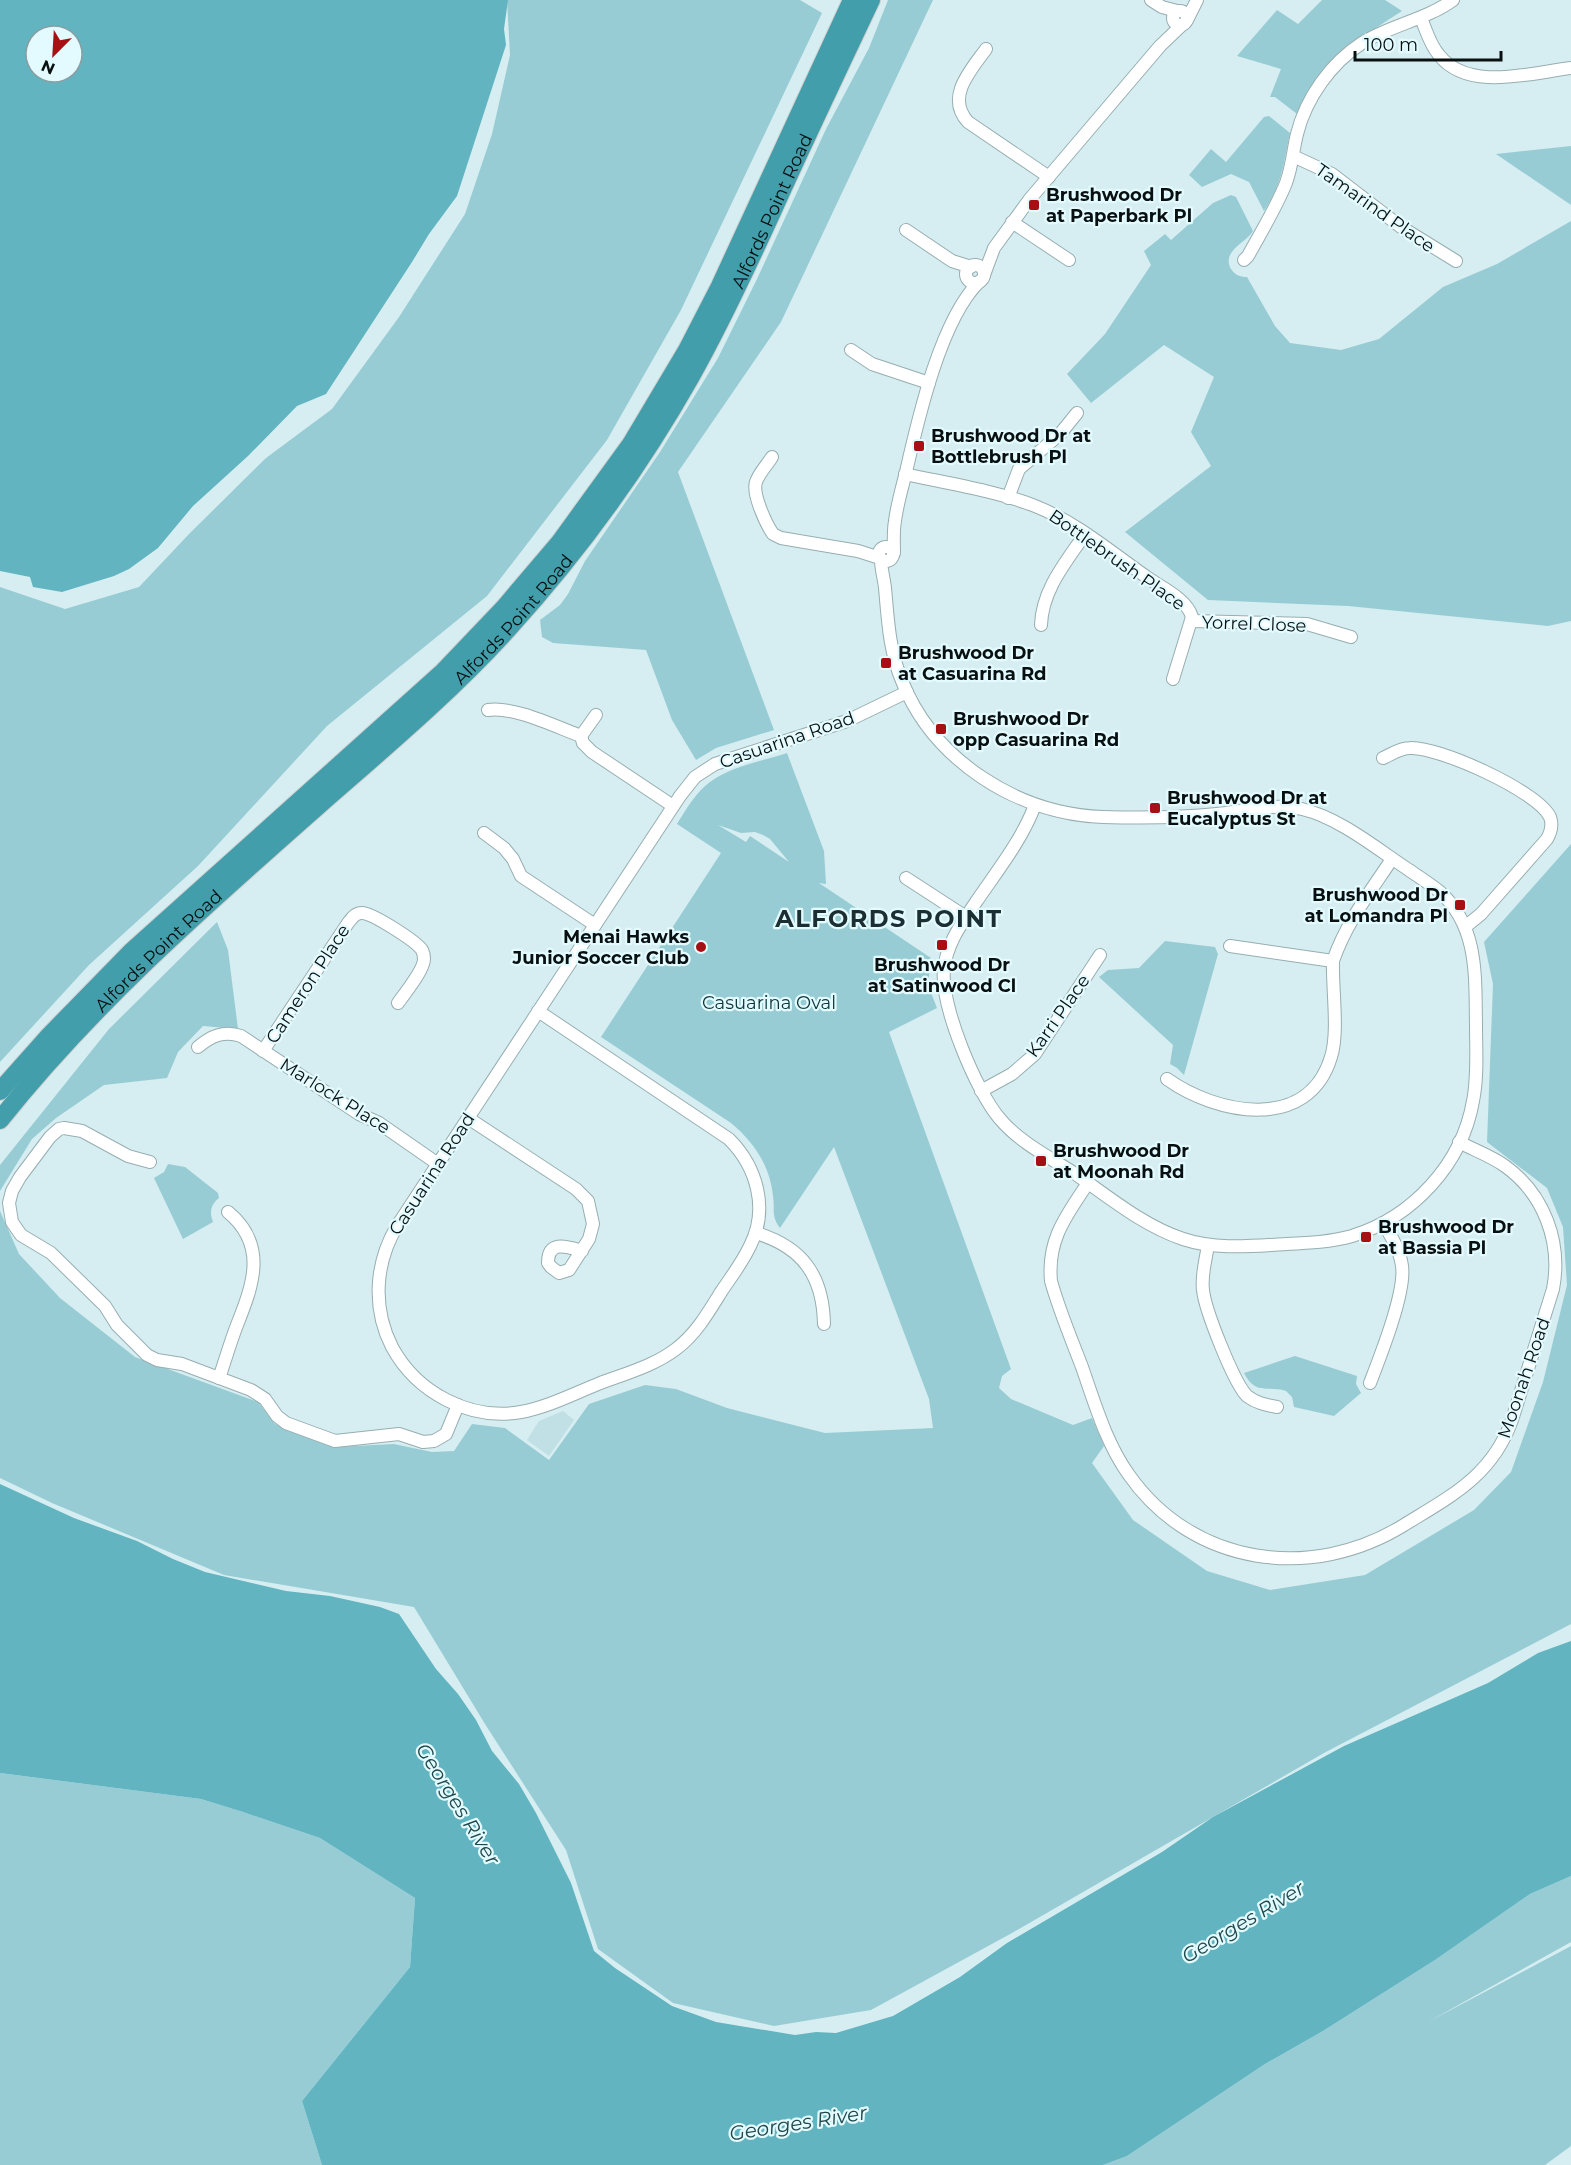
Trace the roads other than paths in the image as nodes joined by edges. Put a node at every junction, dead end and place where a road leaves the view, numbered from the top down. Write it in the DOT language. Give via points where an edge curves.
graph roads {
  1 [pos="852,0"];
  2 [pos="871,0"];
  3 [pos="1191,0"];
  4 [pos="1197,0"];
  5 [pos="1453,0"];
  6 [pos="1157,3"];
  7 [pos="1178,17"];
  8 [pos="1421,18"];
  9 [pos="986,49"];
  10 [pos="1571,68"];
  11 [pos="1293,156"];
  12 [pos="1049,177"];
  13 [pos="1012,222"];
  14 [pos="906,230"];
  15 [pos="994,248"];
  16 [pos="1069,260"];
  17 [pos="1244,260"];
  18 [pos="1456,261"];
  19 [pos="970,271"];
  20 [pos="982,278"];
  21 [pos="961,306"];
  22 [pos="851,350"];
  23 [pos="929,383"];
  24 [pos="1077,413"];
  25 [pos="772,457"];
  26 [pos="905,474"];
  27 [pos="1008,498"];
  28 [pos="1085,534"];
  29 [pos="885,555"];
  30 [pos="1191,621"];
  31 [pos="1041,625"];
  32 [pos="1351,637"];
  33 [pos="1173,679"];
  34 [pos="907,692"];
  35 [pos="488,710"];
  36 [pos="596,715"];
  37 [pos="581,736"];
  38 [pos="1383,758"];
  39 [pos="1035,805"];
  40 [pos="673,806"];
  41 [pos="484,833"];
  42 [pos="1392,859"];
  43 [pos="906,878"];
  44 [pos="966,917"];
  45 [pos="595,925"];
  46 [pos="1465,927"];
  47 [pos="1230,946"];
  48 [pos="1100,955"];
  49 [pos="1333,961"];
  50 [pos="398,1003"];
  51 [pos="538,1011"];
  52 [pos="198,1047"];
  53 [pos="263,1051"];
  54 [pos="1167,1079"];
  55 [pos="0,1091"];
  56 [pos="981,1091"];
  57 [pos="468,1118"];
  58 [pos="0,1120"];
  59 [pos="1459,1142"];
  60 [pos="150,1162"];
  61 [pos="438,1164"];
  62 [pos="1088,1183"];
  63 [pos="228,1212"];
  64 [pos="1383,1223"];
  65 [pos="756,1233"];
  66 [pos="1208,1245"];
  67 [pos="582,1251"];
  68 [pos="824,1324"];
  69 [pos="219,1378"];
  70 [pos="1370,1383"];
  71 [pos="458,1405"];
  72 [pos="1277,1407"];
  1 -- 55 [label="highway, Alfords Point Road" via="687,350 631,444 560,542 443,672 131,952"];
  2 -- 58 [label="highway, Alfords Point Road" via="707,349 635,468 580,543 529,606 457,682 139,968 74,1034"];
  3 -- 7 [label="street"];
  4 -- 7 [label="street"];
  5 -- 8 [label="street"];
  6 -- 7 [label="street"];
  7 -- 12 [label="street" via="1160,46"];
  8 -- 10 [label="street" via="1439,56 1466,74 1486,78"];
  8 -- 11 [label="street" via="1362,44 1327,76 1306,110"];
  9 -- 12 [label="street" via="962,84 960,111 968,122"];
  11 -- 17 [label="street" via="1281,194"];
  11 -- 18 [label="street, Tamarind Place" via="1332,174 1401,227"];
  12 -- 13 [label="street"];
  13 -- 15 [label="street"];
  13 -- 16 [label="street"];
  14 -- 19 [label="street"];
  15 -- 19 [label="street"];
  15 -- 20 [label="street"];
  19 -- 20 [label="street" via="974,283"];
  19 -- 21 [label="street"];
  20 -- 21 [label="street"];
  21 -- 23 [label="street"];
  22 -- 23 [label="street" via="873,364"];
  23 -- 26 [label="street"];
  24 -- 27 [label="street" via="1060,434 1019,469"];
  25 -- 29 [label="street" via="755,486 772,534"];
  26 -- 27 [label="street, Bottlebrush Place"];
  26 -- 29 [label="street"];
  27 -- 28 [label="street, Bottlebrush Place" via="1049,512"];
  28 -- 30 [label="street, Bottlebrush Place" via="1184,604 1191,613"];
  28 -- 31 [label="street" via="1048,592"];
  29 -- 34 [label="street" via="889,636"];
  30 -- 32 [label="street, Yorrel Close" via="1307,624"];
  30 -- 33 [label="street, Bottlebrush Place"];
  34 -- 39 [label="street" via="944,746 985,780"];
  34 -- 40 [label="street, Casuarina Road" via="847,721 715,764 695,777"];
  35 -- 37 [label="street" via="526,716"];
  36 -- 37 [label="street"];
  37 -- 40 [label="street" via="592,752"];
  38 -- 46 [label="street" via="1410,748 1430,752 1512,784 1549,816 1552,827 1547,839"];
  39 -- 42 [label="street" via="1102,817 1213,815 1291,807 1330,819"];
  39 -- 44 [label="street" via="1023,831"];
  40 -- 45 [label="street, Casuarina Road"];
  41 -- 45 [label="street" via="509,854 521,876"];
  42 -- 46 [label="street" via="1444,896"];
  42 -- 49 [label="street" via="1345,931"];
  43 -- 44 [label="street"];
  44 -- 56 [label="street" via="948,950 944,981 950,1011"];
  45 -- 51 [label="street, Casuarina Road"];
  46 -- 59 [label="street" via="1474,954 1476,1073 1471,1110"];
  47 -- 49 [label="street"];
  48 -- 56 [label="street, Karri Place" via="1035,1054 1012,1074"];
  49 -- 54 [label="street" via="1332,1055 1319,1081 1298,1099 1274,1109 1243,1110 1186,1091"];
  50 -- 53 [label="street, Cameron Place" via="422,967 423,952 375,916 360,913 348,923"];
  51 -- 57 [label="street, Casuarina Road"];
  51 -- 65 [label="street, Casuarina Road" via="711,1125 738,1147 757,1186 760,1206"];
  52 -- 53 [label="street, Marlock Place" via="215,1035 229,1033"];
  53 -- 61 [label="street, Marlock Place"];
  56 -- 62 [label="street" via="1013,1132"];
  57 -- 61 [label="street, Casuarina Road"];
  57 -- 67 [label="street" via="583,1194 591,1208 593,1224"];
  59 -- 62 [label="street, Moonah Road" via="1495,1160 1524,1184 1540,1205 1554,1242 1553,1289 1512,1420 1493,1458 1458,1492 1374,1542 1316,1558 1265,1557 1211,1542 1157,1507 1123,1467 1106,1433 1051,1281 1054,1241"];
  59 -- 64 [label="street" via="1427,1191"];
  60 -- 69 [label="street" via="128,1156 82,1131 58,1129 15,1185 9,1203 12,1222 21,1235 51,1253 147,1355"];
  61 -- 71 [label="street, Casuarina Road" via="388,1243 380,1273 379,1301 385,1331 404,1365 430,1391"];
  62 -- 66 [label="street" via="1158,1228"];
  63 -- 69 [label="street" via="250,1240 254,1270 249,1297"];
  64 -- 66 [label="street" via="1327,1241"];
  64 -- 70 [label="street" via="1399,1252 1403,1274"];
  65 -- 68 [label="street" via="785,1245 806,1263 821,1296"];
  65 -- 71 [label="street, Casuarina Road" via="700,1324 666,1356 533,1409 495,1413"];
  66 -- 72 [label="street" via="1203,1293 1232,1373 1251,1399"];
  69 -- 71 [label="street" via="261,1395 286,1423 340,1442 399,1434 423,1442 434,1441 446,1434"];
}
